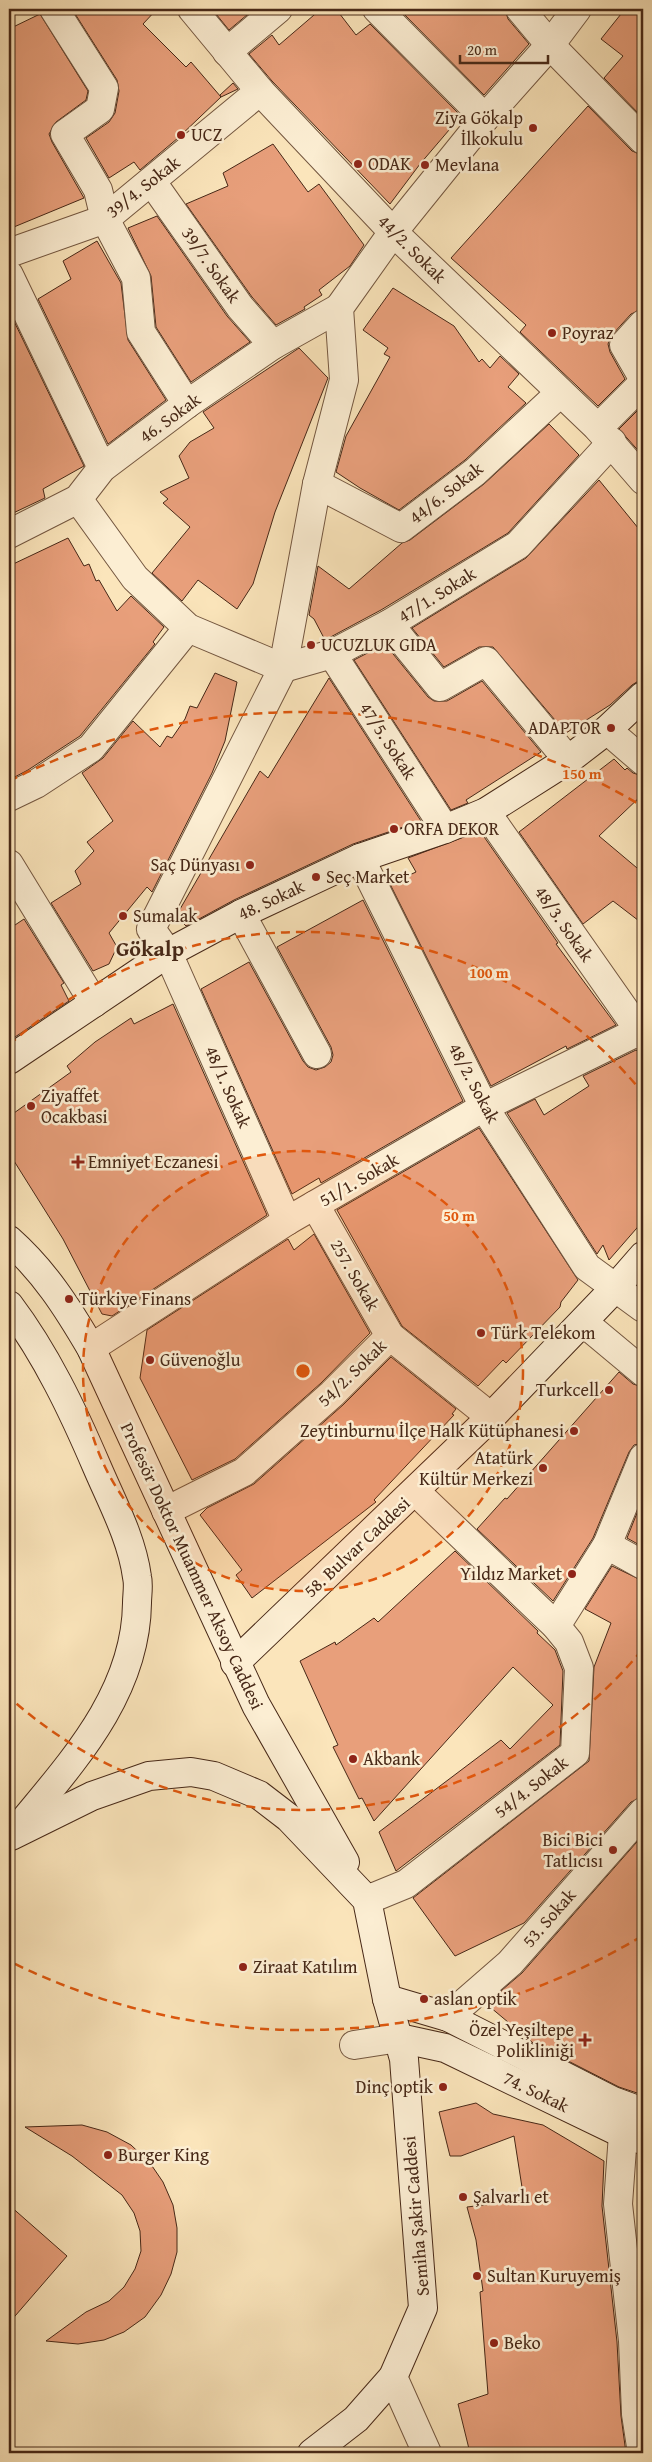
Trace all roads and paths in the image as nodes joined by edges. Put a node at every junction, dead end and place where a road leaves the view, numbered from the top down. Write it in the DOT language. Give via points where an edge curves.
graph roads {
  1 [pos="54,9"];
  2 [pos="192,9"];
  3 [pos="278,9"];
  4 [pos="377,9"];
  5 [pos="520,9"];
  6 [pos="577,9"];
  7 [pos="550,46"];
  8 [pos="227,52"];
  9 [pos="260,91"];
  10 [pos="485,118"];
  11 [pos="643,140"];
  12 [pos="152,182"];
  13 [pos="105,219"];
  14 [pos="394,232"];
  15 [pos="9,253"];
  16 [pos="9,275"];
  17 [pos="339,308"];
  18 [pos="643,324"];
  19 [pos="274,345"];
  20 [pos="643,378"];
  21 [pos="643,383"];
  22 [pos="560,393"];
  23 [pos="187,404"];
  24 [pos="605,435"];
  25 [pos="102,468"];
  26 [pos="643,480"];
  27 [pos="317,484"];
  28 [pos="78,499"];
  29 [pos="9,534"];
  30 [pos="389,624"];
  31 [pos="188,628"];
  32 [pos="332,654"];
  33 [pos="283,668"];
  34 [pos="643,696"];
  35 [pos="607,730"];
  36 [pos="568,760"];
  37 [pos="643,761"];
  38 [pos="9,797"];
  39 [pos="486,812"];
  40 [pos="446,829"];
  41 [pos="360,858"];
  42 [pos="9,864"];
  43 [pos="241,914"];
  44 [pos="168,953"];
  45 [pos="94,1003"];
  46 [pos="641,1033"];
  47 [pos="317,1054"];
  48 [pos="9,1060"];
  49 [pos="484,1107"];
  50 [pos="315,1205"];
  51 [pos="287,1221"];
  52 [pos="9,1240"];
  53 [pos="643,1256"];
  54 [pos="616,1288"];
  55 [pos="9,1305"];
  56 [pos="643,1308"];
  57 [pos="583,1322"];
  58 [pos="390,1336"];
  59 [pos="91,1348"];
  60 [pos="643,1372"];
  61 [pos="491,1418"];
  62 [pos="643,1458"];
  63 [pos="416,1492"];
  64 [pos="166,1511"];
  65 [pos="606,1545"];
  66 [pos="643,1564"];
  67 [pos="556,1626"];
  68 [pos="235,1663"];
  69 [pos="643,1812"];
  70 [pos="10,1838"];
  71 [pos="367,1900"];
  72 [pos="387,1998"];
  73 [pos="448,2017"];
  74 [pos="399,2038"];
  75 [pos="354,2046"];
  76 [pos="643,2112"];
  77 [pos="633,2137"];
  78 [pos="393,2376"];
  79 [pos="312,2453"];
  80 [pos="427,2453"];
  81 [pos="642,2453"];
  1 -- 13 [label="street" via="104,88 100,109 65,134 98,190"];
  2 -- 8 [label="street, 44/2. Sokak"];
  3 -- 8 [label="street"];
  4 -- 10 [label="street"];
  5 -- 7 [label="street"];
  6 -- 7 [label="street"];
  7 -- 10 [label="street"];
  7 -- 11 [label="street"];
  8 -- 9 [label="street, 44/2. Sokak"];
  9 -- 12 [label="street, 39/4. Sokak"];
  9 -- 14 [label="street, 44/2. Sokak"];
  10 -- 14 [label="street"];
  12 -- 13 [label="street, 39/4. Sokak"];
  12 -- 19 [label="street, 39/7. Sokak" via="240,307"];
  13 -- 15 [label="street, 39/4. Sokak"];
  13 -- 23 [label="street" via="136,278 141,332"];
  14 -- 17 [label="street"];
  14 -- 22 [label="street, 44/2. Sokak"];
  16 -- 25 [label="street"];
  17 -- 19 [label="street, 46. Sokak"];
  17 -- 27 [label="street" via="344,380"];
  18 -- 20 [label="street" via="624,345"];
  19 -- 23 [label="street, 46. Sokak"];
  21 -- 24 [label="street, 47/1. Sokak"];
  22 -- 24 [label="street, 44/2. Sokak"];
  22 -- 27 [label="street, 44/6. Sokak" via="475,472 402,528"];
  23 -- 25 [label="street, 46. Sokak"];
  24 -- 26 [label="street, 44/2. Sokak"];
  24 -- 30 [label="street, 47/1. Sokak" via="518,545"];
  25 -- 28 [label="street, 46. Sokak"];
  27 -- 33 [label="street"];
  28 -- 29 [label="street, 46. Sokak"];
  28 -- 31 [label="street" via="135,578"];
  30 -- 32 [label="street, 47/1. Sokak"];
  30 -- 36 [label="street" via="440,687 486,662"];
  31 -- 33 [label="street"];
  31 -- 38 [label="street" via="91,748 36,784"];
  32 -- 33 [label="street, 47/1. Sokak"];
  32 -- 40 [label="street, 47/5. Sokak"];
  33 -- 44 [label="street, 48/1. Sokak" via="151,929"];
  34 -- 35 [label="street, 48. Sokak"];
  35 -- 36 [label="street, 48. Sokak"];
  35 -- 37 [label="street"];
  36 -- 39 [label="street, 48. Sokak"];
  39 -- 40 [label="street, 48. Sokak"];
  39 -- 46 [label="street, 48/3. Sokak"];
  40 -- 41 [label="street, 48. Sokak"];
  41 -- 43 [label="street, 48. Sokak"];
  41 -- 49 [label="street, 48/2. Sokak"];
  42 -- 45 [label="street"];
  43 -- 44 [label="street, 48. Sokak"];
  43 -- 47 [label="street"];
  44 -- 45 [label="street, 48. Sokak"];
  44 -- 51 [label="street, 48/1. Sokak"];
  45 -- 48 [label="street, 48. Sokak"];
  46 -- 49 [label="street, 51/1. Sokak"];
  49 -- 50 [label="street, 51/1. Sokak"];
  49 -- 54 [label="street, 48/2. Sokak" via="587,1267"];
  50 -- 51 [label="street, 51/1. Sokak"];
  50 -- 58 [label="street, 257. Sokak"];
  51 -- 59 [label="street, 51/1. Sokak"];
  52 -- 59 [label="street, Profesör Doktor Muammer Aksoy Caddesi" via="47,1278"];
  53 -- 54 [label="street, 58. Bulvar Caddesi"];
  54 -- 56 [label="street, 48/2. Sokak"];
  54 -- 57 [label="street, 58. Bulvar Caddesi"];
  55 -- 70 [label="street" via="27,1329 82,1432 130,1545 138,1578 137,1627 128,1666 116,1692 85,1746"];
  57 -- 60 [label="street"];
  57 -- 61 [label="street, 58. Bulvar Caddesi"];
  58 -- 61 [label="street, 257. Sokak"];
  58 -- 64 [label="street, 54/2. Sokak" via="332,1394 244,1472"];
  59 -- 64 [label="street, Profesör Doktor Muammer Aksoy Caddesi"];
  61 -- 63 [label="street, 58. Bulvar Caddesi"];
  62 -- 65 [label="street"];
  63 -- 67 [label="street, 54/4. Sokak"];
  63 -- 68 [label="street, 58. Bulvar Caddesi"];
  64 -- 68 [label="street, Profesör Doktor Muammer Aksoy Caddesi"];
  65 -- 66 [label="street"];
  65 -- 67 [label="street"];
  67 -- 71 [label="street, 54/4. Sokak" via="569,1642 579,1668 575,1753 406,1884"];
  68 -- 71 [label="street, Profesör Doktor Muammer Aksoy Caddesi"];
  69 -- 73 [label="street, 53. Sokak" via="510,1963"];
  70 -- 71 [label="street" via="92,1796 149,1776 191,1772 214,1776 259,1796 289,1818"];
  71 -- 72 [label="street, Semiha Şakir Caddesi"];
  72 -- 73 [label="street, 74. Sokak"];
  72 -- 74 [label="street, Semiha Şakir Caddesi"];
  73 -- 76 [label="street, 74. Sokak" via="613,2101"];
  74 -- 75 [label="street"];
  74 -- 77 [label="street, 74. Sokak" via="445,2048"];
  74 -- 78 [label="street, Semiha Şakir Caddesi" via="404,2059 423,2308"];
  77 -- 81 [label="street" via="618,2204 634,2341 636,2414"];
  78 -- 79 [label="street, Semiha Şakir Caddesi" via="356,2419"];
  78 -- 80 [label="street"];
}
